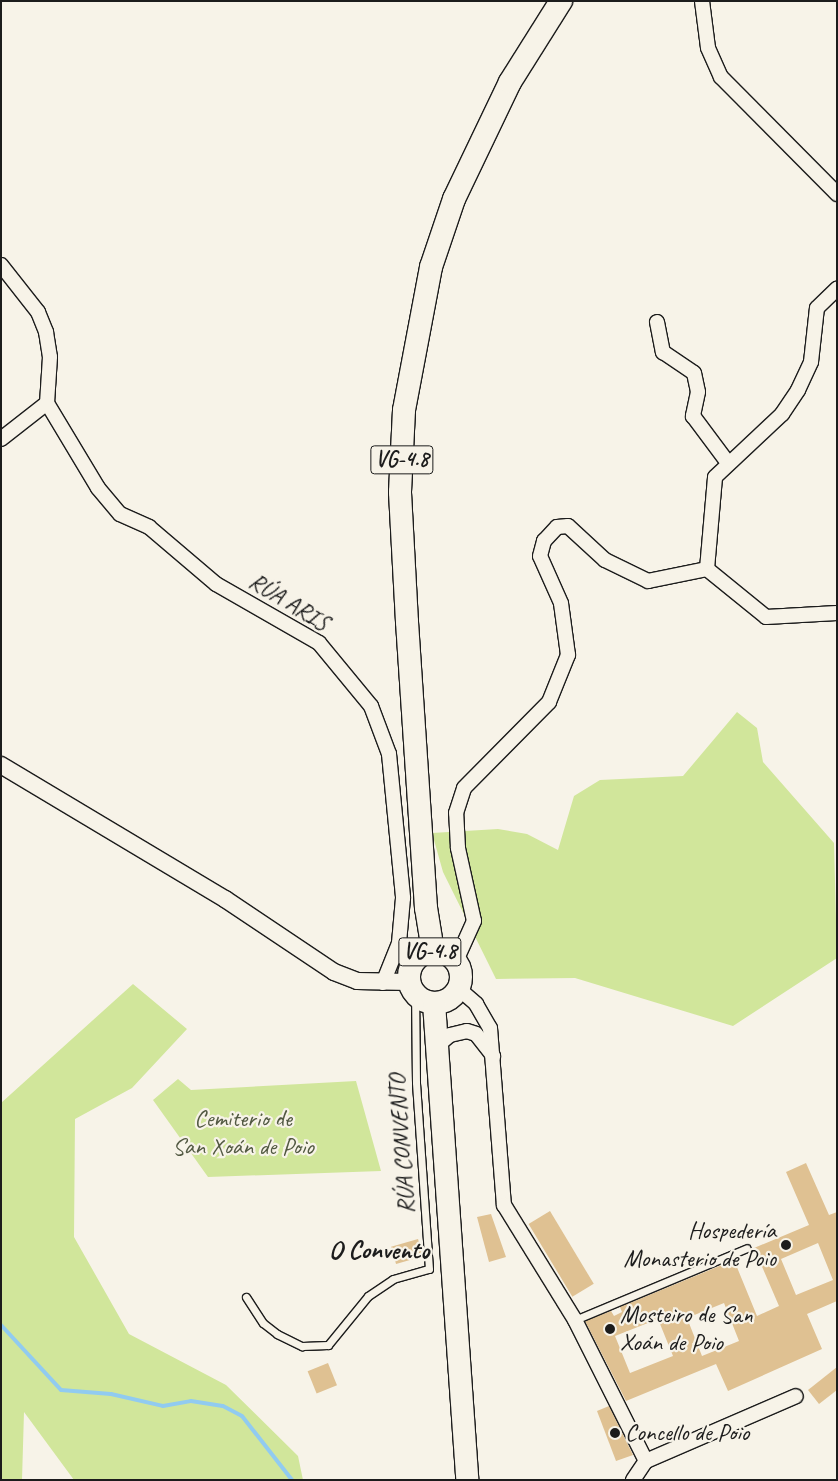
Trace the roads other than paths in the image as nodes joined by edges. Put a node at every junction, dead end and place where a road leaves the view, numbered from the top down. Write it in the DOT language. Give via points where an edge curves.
graph roads {
  1 [pos="562,1"];
  2 [pos="702,1"];
  3 [pos="837,194"];
  4 [pos="1,265"];
  5 [pos="837,289"];
  6 [pos="657,322"];
  7 [pos="47,403"];
  8 [pos="1,439"];
  9 [pos="728,463"];
  10 [pos="707,570"];
  11 [pos="837,613"];
  12 [pos="1,765"];
  13 [pos="433,951"];
  14 [pos="456,961"];
  15 [pos="383,983"];
  16 [pos="458,989"];
  17 [pos="419,993"];
  18 [pos="436,1047"];
  19 [pos="494,1057"];
  20 [pos="747,1248"];
  21 [pos="246,1297"];
  22 [pos="575,1320"];
  23 [pos="796,1396"];
  24 [pos="646,1462"];
  25 [pos="467,1480"];
  26 [pos="633,1480"];
  1 -- 13 [label="highway, VG-4.8" via="498,105 454,200 431,267 405,401 400,492 406,613 426,908"];
  2 -- 3 [label="street" via="708,48 720,77"];
  4 -- 7 [label="street" via="38,312 46,332 50,357"];
  5 -- 9 [label="street" via="817,308 811,362 798,390 782,414"];
  6 -- 9 [label="street" via="663,352 694,373 698,392 693,416 714,450"];
  7 -- 8 [label="street"];
  7 -- 15 [label="street, RÚA ARIS" via="98,488 120,514 149,527 216,584 319,643 371,706 389,754 403,898 399,943"];
  9 -- 10 [label="street" via="715,477"];
  10 -- 11 [label="street" via="766,617"];
  10 -- 14 [label="street" via="648,581 605,560 568,526 557,527 544,541 540,556 561,602 568,655 549,702 464,788 456,813 458,840 474,921"];
  12 -- 15 [label="street" via="225,900 334,972 357,981"];
  13 -- 14 [label="highway, VG-4.8"];
  13 -- 17 [label="highway, VG-4.8" via="412,965"];
  14 -- 16 [label="highway, VG-4.8" via="462,975"];
  15 -- 17 [label="street"];
  16 -- 17 [label="highway, VG-4.8" via="448,1000"];
  16 -- 19 [label="street" via="483,1014"];
  17 -- 18 [label="highway"];
  17 -- 21 [label="lane, RÚA CONVENTO" via="416,1082 429,1269 393,1279 368,1296 328,1345 302,1346 278,1334 262,1323"];
  18 -- 19 [label="street" via="450,1035 467,1031 476,1034"];
  18 -- 25 [label="highway"];
  19 -- 22 [label="street" via="499,1184 504,1205"];
  20 -- 22 [label="lane"];
  22 -- 24 [label="street"];
  23 -- 24 [label="street"];
  24 -- 26 [label="street"];
}
